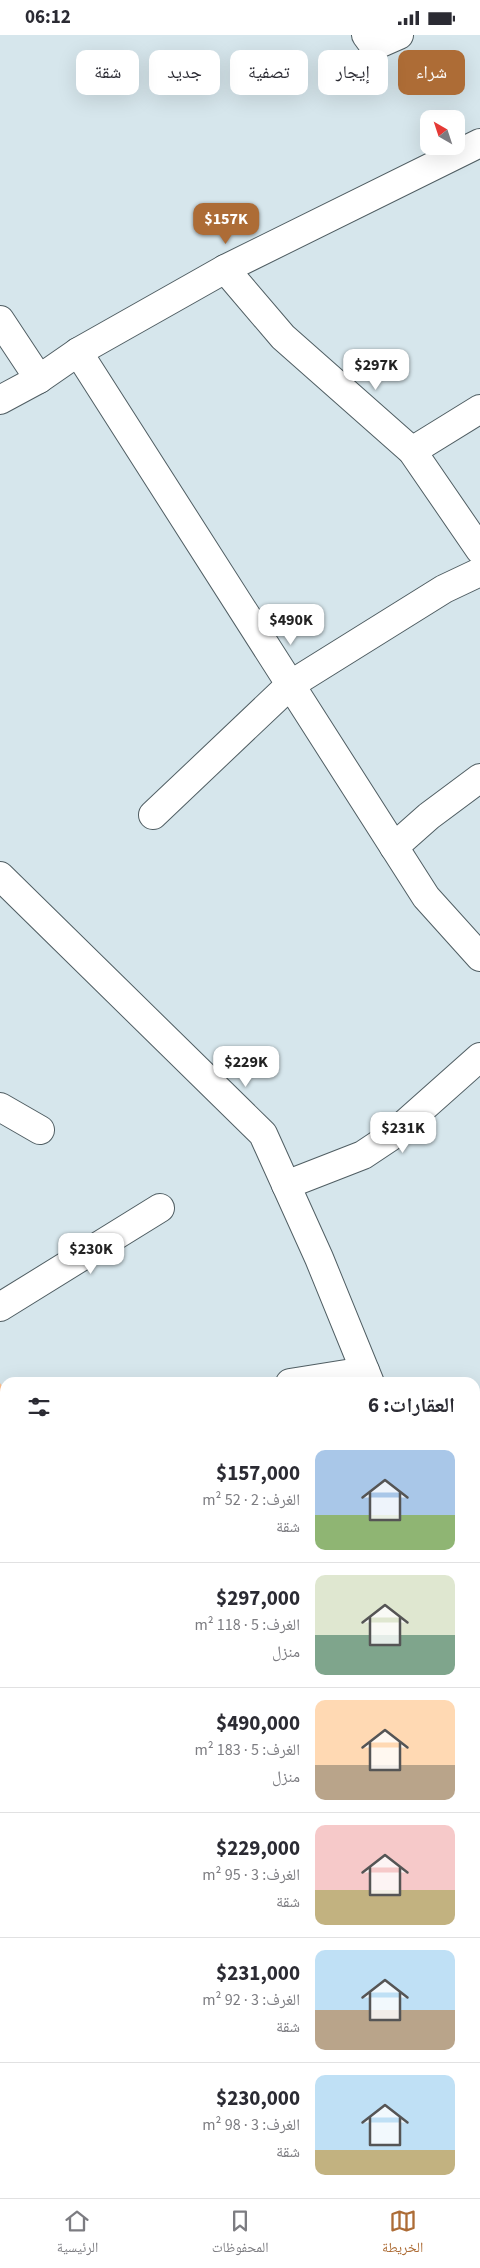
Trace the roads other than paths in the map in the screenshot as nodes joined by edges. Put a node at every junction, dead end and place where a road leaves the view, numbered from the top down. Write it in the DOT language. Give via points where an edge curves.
graph roads {
  1 [pos="366,35"];
  2 [pos="399,35"];
  3 [pos="480,143"];
  4 [pos="225,269"];
  5 [pos="0,320"];
  6 [pos="78,352"];
  7 [pos="39,379"];
  8 [pos="0,400"];
  9 [pos="480,409"];
  10 [pos="412,451"];
  11 [pos="480,550"];
  12 [pos="480,572"];
  13 [pos="290,685"];
  14 [pos="480,778"];
  15 [pos="153,815"];
  16 [pos="394,847"];
  17 [pos="0,876"];
  18 [pos="480,957"];
  19 [pos="480,1057"];
  20 [pos="0,1107"];
  21 [pos="40,1130"];
  22 [pos="286,1185"];
  23 [pos="160,1207"];
  24 [pos="0,1307"];
  25 [pos="368,1377"];
  1 -- 2 [label="street" via="374,46"];
  3 -- 4 [label="street"];
  4 -- 6 [label="street"];
  4 -- 10 [label="street" via="283,337"];
  5 -- 7 [label="street"];
  6 -- 7 [label="street"];
  6 -- 13 [label="street"];
  7 -- 8 [label="street"];
  9 -- 10 [label="street"];
  10 -- 11 [label="street"];
  12 -- 13 [label="street" via="444,589"];
  13 -- 15 [label="street"];
  13 -- 16 [label="street"];
  14 -- 16 [label="street"];
  16 -- 18 [label="street" via="426,897"];
  17 -- 22 [label="street" via="263,1134"];
  19 -- 22 [label="street" via="390,1137 363,1155"];
  20 -- 21 [label="street"];
  22 -- 25 [label="street"];
  23 -- 24 [label="street"];
}
